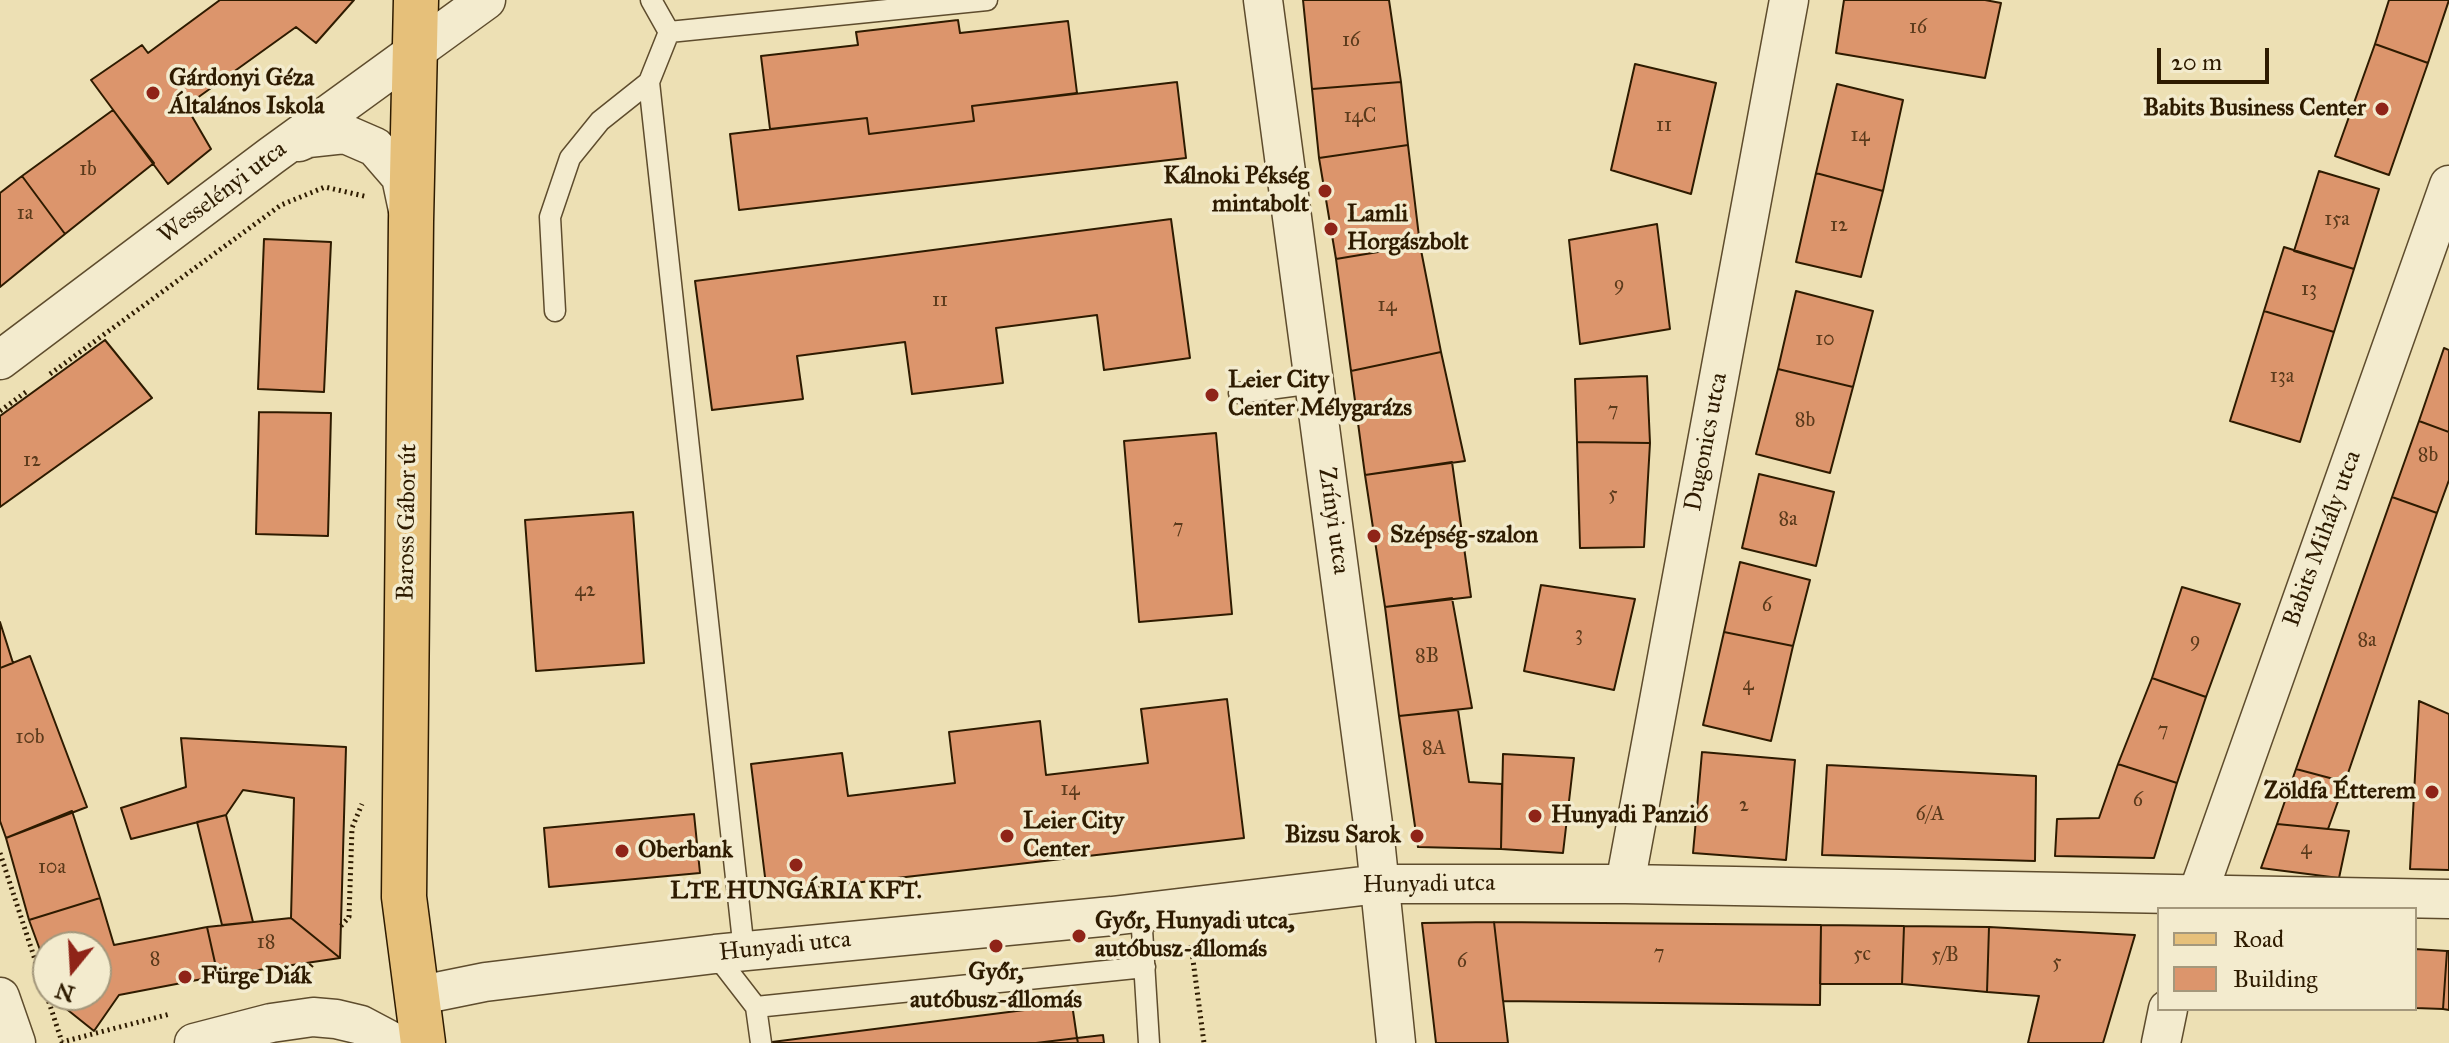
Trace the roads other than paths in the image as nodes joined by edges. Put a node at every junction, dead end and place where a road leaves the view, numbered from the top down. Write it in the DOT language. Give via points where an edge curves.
graph roads {
  1 [pos="416,0"];
  2 [pos="486,0"];
  3 [pos="651,0"];
  4 [pos="987,0"];
  5 [pos="1263,0"];
  6 [pos="1789,0"];
  7 [pos="669,32"];
  8 [pos="414,52"];
  9 [pos="649,82"];
  10 [pos="271,156"];
  11 [pos="2449,185"];
  12 [pos="393,214"];
  13 [pos="555,311"];
  14 [pos="0,360"];
  15 [pos="1314,383"];
  16 [pos="1239,393"];
  17 [pos="1379,884"];
  18 [pos="1625,884"];
  19 [pos="2198,893"];
  20 [pos="2449,899"];
  21 [pos="1141,913"];
  22 [pos="729,953"];
  23 [pos="1145,967"];
  24 [pos="416,996"];
  25 [pos="0,997"];
  26 [pos="756,1007"];
  27 [pos="2168,1011"];
  28 [pos="187,1028"];
  29 [pos="16,1043"];
  30 [pos="395,1043"];
  31 [pos="423,1043"];
  32 [pos="761,1043"];
  33 [pos="1149,1043"];
  34 [pos="1396,1043"];
  35 [pos="2161,1043"];
  1 -- 8 [label="main road, Baross Gábor út"];
  2 -- 8 [label="street, Wesselényi utca"];
  3 -- 7 [label="lane"];
  4 -- 7 [label="lane"];
  5 -- 15 [label="street, Zrínyi utca"];
  6 -- 18 [label="street, Dugonics utca"];
  7 -- 9 [label="lane"];
  8 -- 10 [label="street, Wesselényi utca"];
  8 -- 12 [label="main road, Baross Gábor út"];
  9 -- 13 [label="lane" via="600,121 570,158 550,217"];
  9 -- 22 [label="lane"];
  10 -- 12 [label="street" via="308,138 345,134 375,147 401,177"];
  10 -- 14 [label="street, Wesselényi utca"];
  11 -- 19 [label="street, Babits Mihály utca"];
  12 -- 24 [label="main road, Baross Gábor út" via="404,897"];
  15 -- 16 [label="lane"];
  15 -- 17 [label="street, Zrínyi utca"];
  17 -- 18 [label="street, Hunyadi utca"];
  17 -- 21 [label="street, Hunyadi utca"];
  17 -- 34 [label="street, Zrínyi utca"];
  18 -- 19 [label="street, Hunyadi utca"];
  19 -- 20 [label="street, Hunyadi utca"];
  21 -- 22 [label="street, Hunyadi utca"];
  21 -- 23 [label="lane"];
  22 -- 24 [label="street, Hunyadi utca" via="485,982"];
  22 -- 26 [label="lane"];
  23 -- 26 [label="lane"];
  23 -- 33 [label="lane"];
  24 -- 31 [label="main road, Baross Gábor út"];
  25 -- 29 [label="street"];
  26 -- 32 [label="lane"];
  27 -- 35 [label="street"];
  28 -- 30 [label="street" via="313,1017 361,1025"];
}
